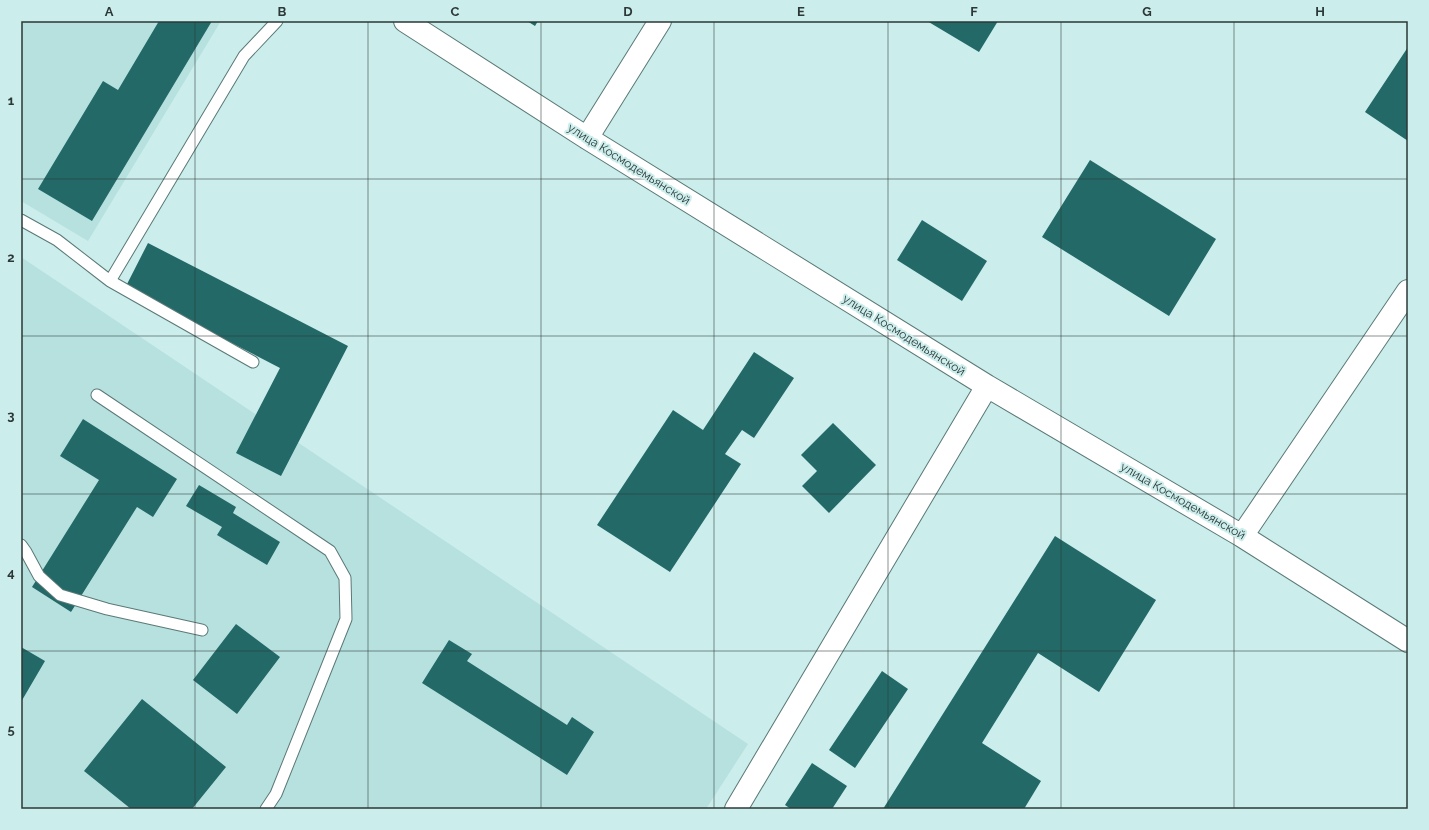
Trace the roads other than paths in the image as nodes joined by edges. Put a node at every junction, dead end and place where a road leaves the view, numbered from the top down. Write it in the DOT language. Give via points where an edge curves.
graph roads {
  1 [pos="277,21"];
  2 [pos="405,21"];
  3 [pos="660,21"];
  4 [pos="587,138"];
  5 [pos="21,220"];
  6 [pos="110,281"];
  7 [pos="1408,291"];
  8 [pos="253,362"];
  9 [pos="987,386"];
  10 [pos="97,395"];
  11 [pos="1242,536"];
  12 [pos="21,545"];
  13 [pos="202,630"];
  14 [pos="1408,641"];
  15 [pos="266,809"];
  16 [pos="736,809"];
  1 -- 6 [label="lane" via="244,56"];
  2 -- 4 [label="street, улица Космодемьянской"];
  3 -- 4 [label="street"];
  4 -- 9 [label="street, улица Космодемьянской"];
  5 -- 6 [label="lane" via="56,240"];
  6 -- 8 [label="lane"];
  7 -- 11 [label="street"];
  9 -- 11 [label="street, улица Космодемьянской"];
  9 -- 16 [label="street"];
  10 -- 15 [label="lane" via="330,552 345,578 346,619 276,794"];
  11 -- 14 [label="street, улица Космодемьянской"];
  12 -- 13 [label="lane" via="39,576 60,595 107,609"];
}
